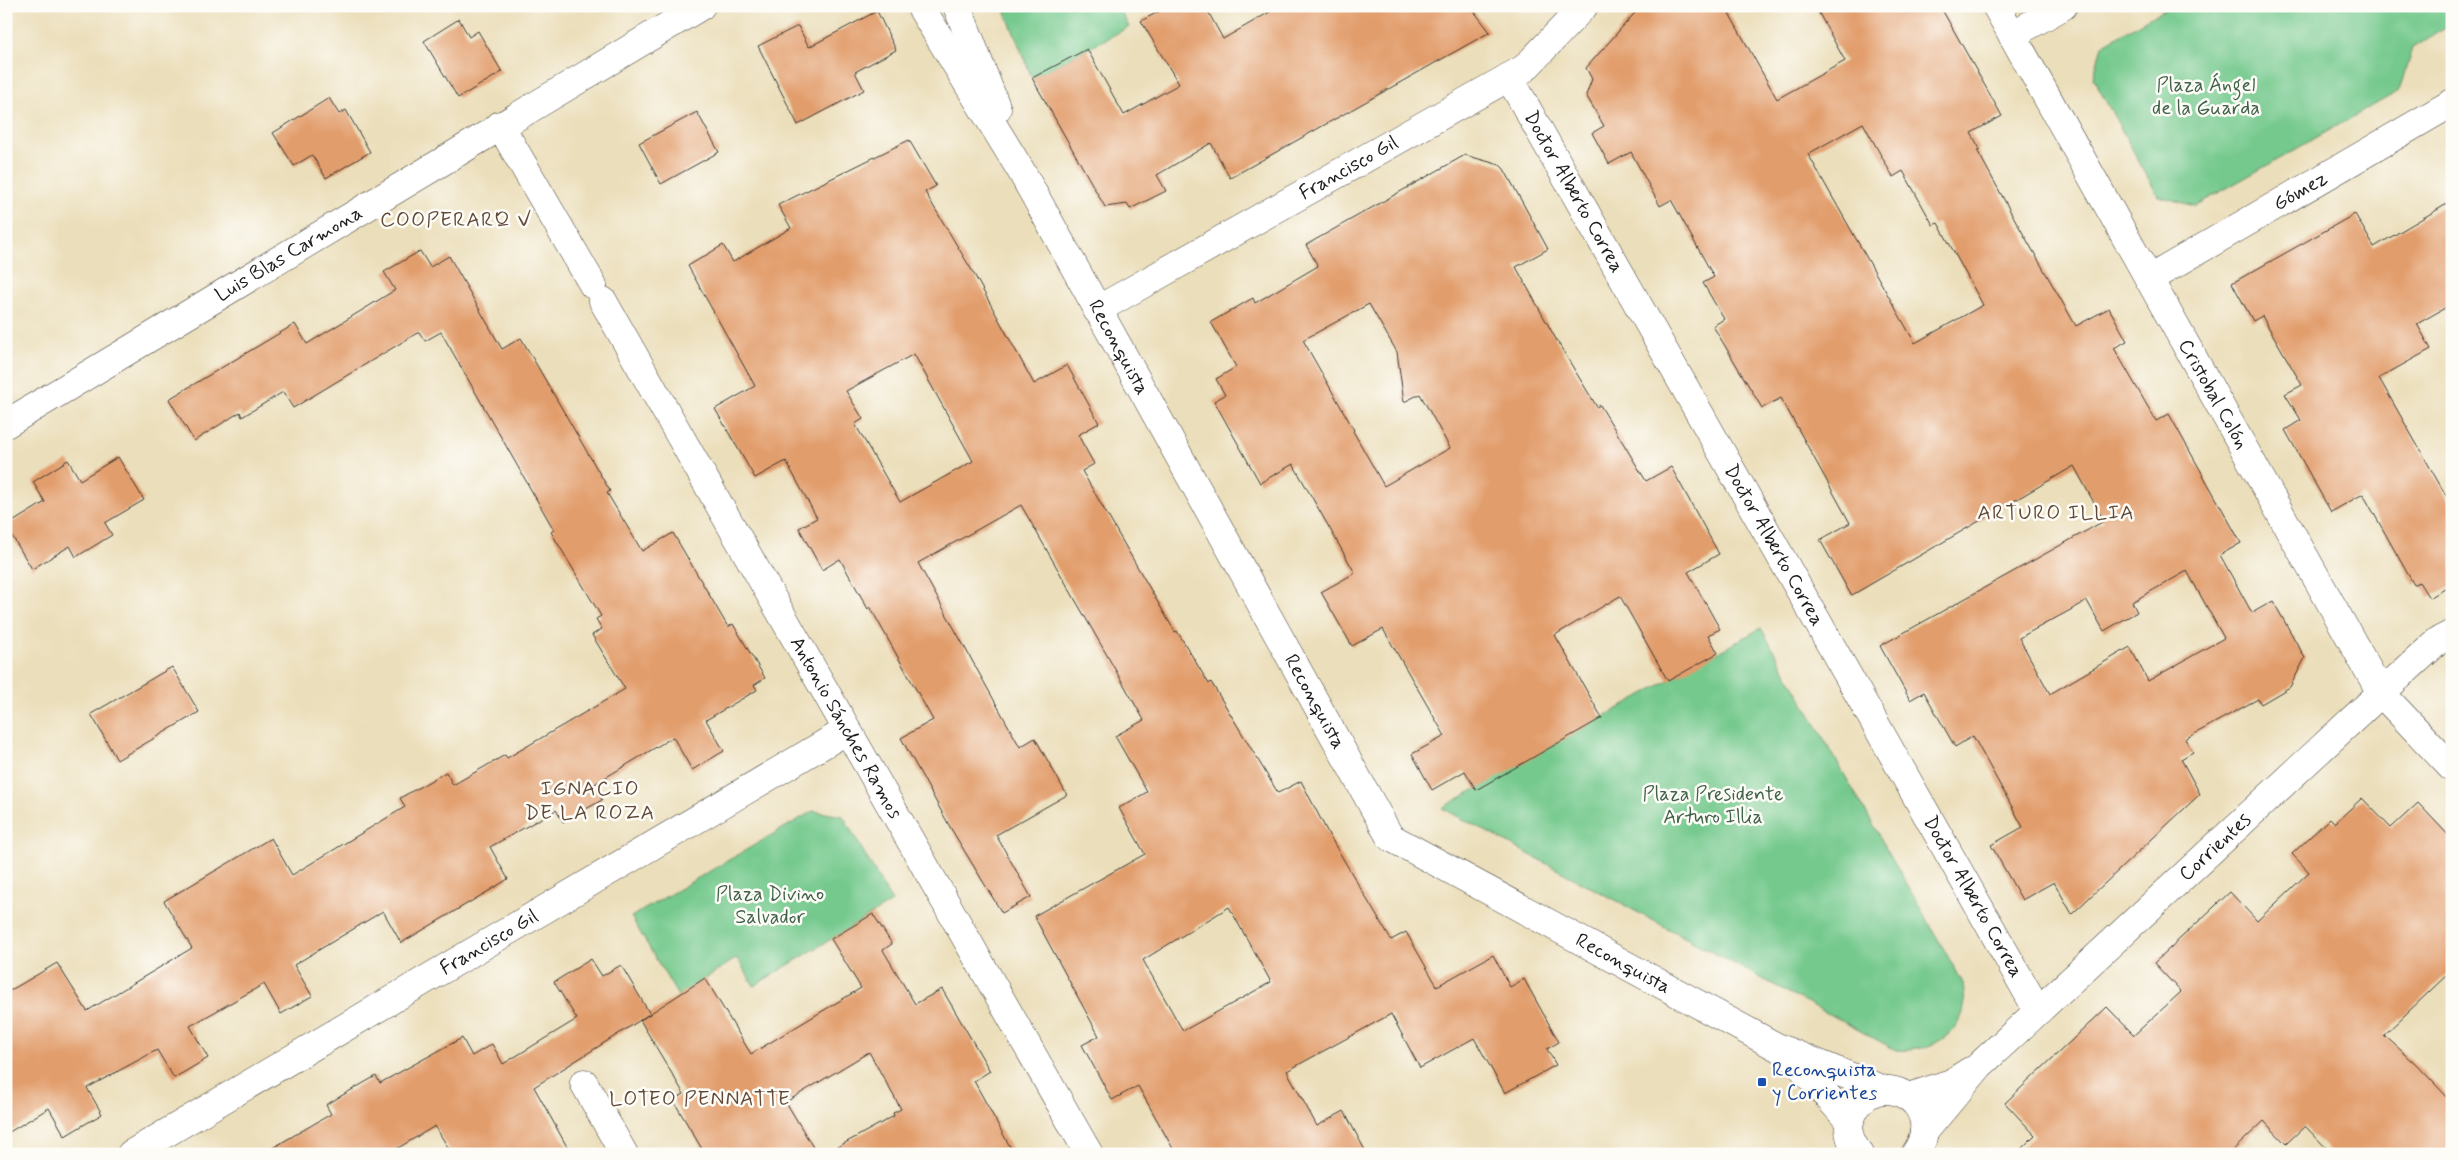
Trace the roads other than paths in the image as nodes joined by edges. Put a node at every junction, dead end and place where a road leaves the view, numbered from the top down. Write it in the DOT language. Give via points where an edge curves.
graph roads {
  1 [pos="701,6"];
  2 [pos="920,6"];
  3 [pos="957,6"];
  4 [pos="1584,6"];
  5 [pos="1996,6"];
  6 [pos="2063,6"];
  7 [pos="2012,35"];
  8 [pos="1510,77"];
  9 [pos="2452,103"];
  10 [pos="500,125"];
  11 [pos="1020,169"];
  12 [pos="2149,279"];
  13 [pos="1097,310"];
  14 [pos="6,424"];
  15 [pos="2452,634"];
  16 [pos="2381,693"];
  17 [pos="846,731"];
  18 [pos="2452,768"];
  19 [pos="2038,1011"];
  20 [pos="1790,1054"];
  21 [pos="1980,1065"];
  22 [pos="584,1083"];
  23 [pos="1897,1094"];
  24 [pos="1848,1141"];
  25 [pos="1925,1144"];
  26 [pos="131,1154"];
  27 [pos="624,1154"];
  28 [pos="1089,1154"];
  1 -- 10 [label="street, Luis Blas Carmona"];
  2 -- 11 [label="street, Reconquista"];
  3 -- 11 [label="street, Reconquista"];
  4 -- 8 [label="street, Francisco Gil" via="1525,68"];
  5 -- 7 [label="street, Cristobal Colón"];
  6 -- 7 [label="street"];
  7 -- 12 [label="street, Cristobal Colón"];
  8 -- 13 [label="street, Francisco Gil"];
  8 -- 19 [label="street, Doctor Alberto Correa"];
  9 -- 12 [label="street, Gómez"];
  10 -- 14 [label="street, Luis Blas Carmona"];
  10 -- 17 [label="street, Antonio Sánches Ramos"];
  11 -- 13 [label="street, Reconquista"];
  12 -- 16 [label="street, Cristobal Colón"];
  13 -- 20 [label="street, Reconquista" via="1390,837"];
  15 -- 16 [label="street, Corrientes" via="2438,641"];
  16 -- 18 [label="street, Cristobal Colón"];
  16 -- 19 [label="street, Corrientes"];
  17 -- 26 [label="street, Francisco Gil"];
  17 -- 28 [label="street, Antonio Sánches Ramos"];
  19 -- 21 [label="street, Corrientes"];
  20 -- 23 [label="street, Reconquista"];
  20 -- 24 [label="street, Reconquista"];
  21 -- 23 [label="street, Corrientes" via="1951,1083"];
  21 -- 25 [label="street, Corrientes"];
  22 -- 27 [label="street"];
  23 -- 24 [label="street, Corrientes" via="1872,1093 1861,1099 1854,1110"];
  23 -- 25 [label="street" via="1919,1109"];
}
